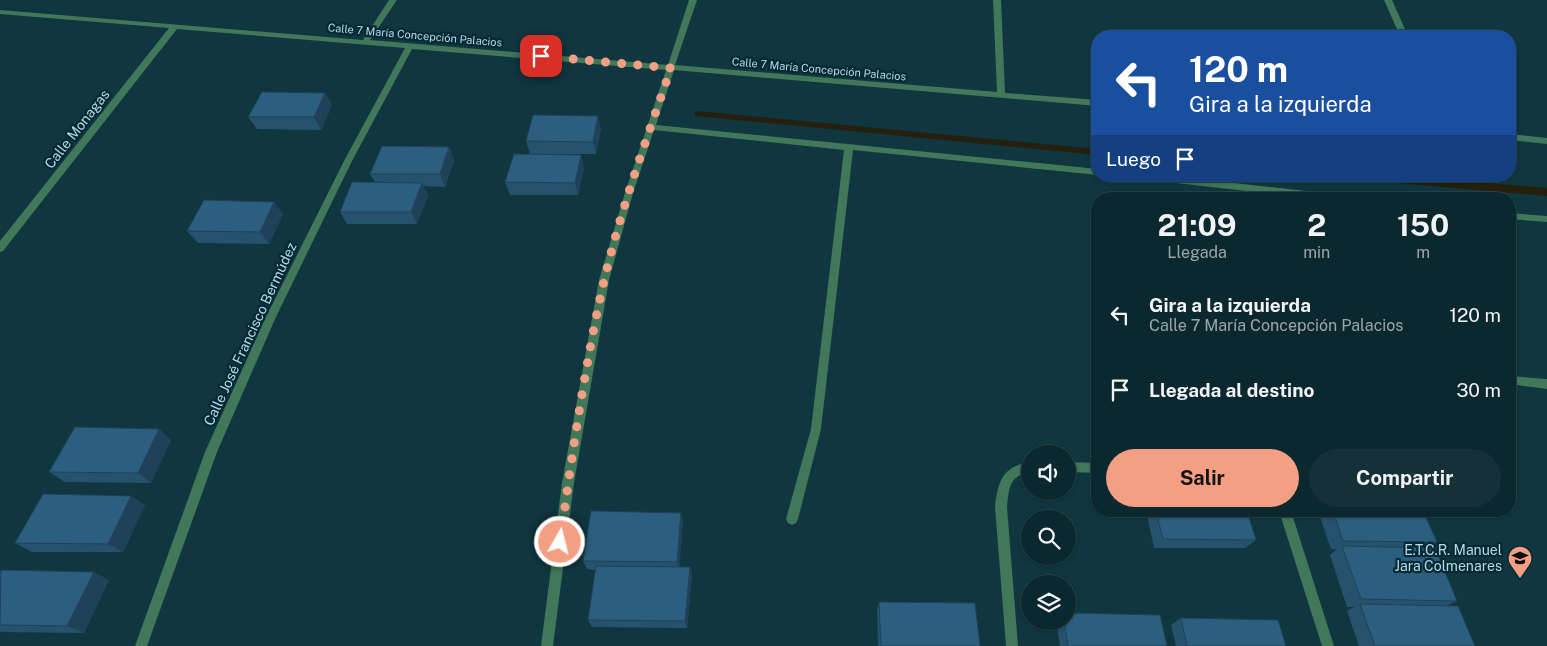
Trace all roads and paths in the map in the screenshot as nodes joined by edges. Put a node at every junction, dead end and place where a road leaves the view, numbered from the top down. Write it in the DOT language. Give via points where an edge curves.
graph roads {
  1 [pos="393,0"];
  2 [pos="693,0"];
  3 [pos="997,0"];
  4 [pos="1388,0"];
  5 [pos="0,12"];
  6 [pos="175,26"];
  7 [pos="1401,30"];
  8 [pos="366,42"];
  9 [pos="410,45"];
  10 [pos="671,68"];
  11 [pos="1001,95"];
  12 [pos="1091,102"];
  13 [pos="650,127"];
  14 [pos="1516,137"];
  15 [pos="1547,140"];
  16 [pos="848,146"];
  17 [pos="1091,171"];
  18 [pos="1195,182"];
  19 [pos="1287,192"];
  20 [pos="1516,216"];
  21 [pos="1547,219"];
  22 [pos="0,248"];
  23 [pos="1516,381"];
  24 [pos="1547,384"];
  25 [pos="1076,467"];
  26 [pos="1091,468"];
  27 [pos="1021,470"];
  28 [pos="1287,517"];
  29 [pos="792,519"];
  30 [pos="141,646"];
  31 [pos="547,646"];
  32 [pos="1012,646"];
  33 [pos="1328,646"];
  1 -- 8 [label="street"];
  2 -- 10 [label="street"];
  3 -- 11 [label="street"];
  4 -- 7 [label="street"];
  5 -- 6 [label="street, Calle 7 María Concepción Palacios"];
  6 -- 8 [label="street, Calle 7 María Concepción Palacios"];
  6 -- 22 [label="street, Calle Monagas"];
  8 -- 9 [label="street, Calle 7 María Concepción Palacios"];
  9 -- 10 [label="street, Calle 7 María Concepción Palacios"];
  9 -- 30 [label="street, Calle José Francisco Bermúdez" via="270,319 211,452"];
  10 -- 11 [label="street, Calle 7 María Concepción Palacios"];
  10 -- 13 [label="street"];
  11 -- 12 [label="street, Calle 7 María Concepción Palacios"];
  13 -- 16 [label="street"];
  13 -- 31 [label="street" via="604,280 568,483"];
  14 -- 15 [label="street"];
  16 -- 17 [label="street"];
  16 -- 29 [label="street" via="816,429"];
  18 -- 19 [label="street"];
  20 -- 21 [label="street"];
  23 -- 24 [label="street"];
  25 -- 26 [label="street"];
  27 -- 32 [label="street" via="1012,474 1004,484 1001,507"];
  28 -- 33 [label="street"];
}
